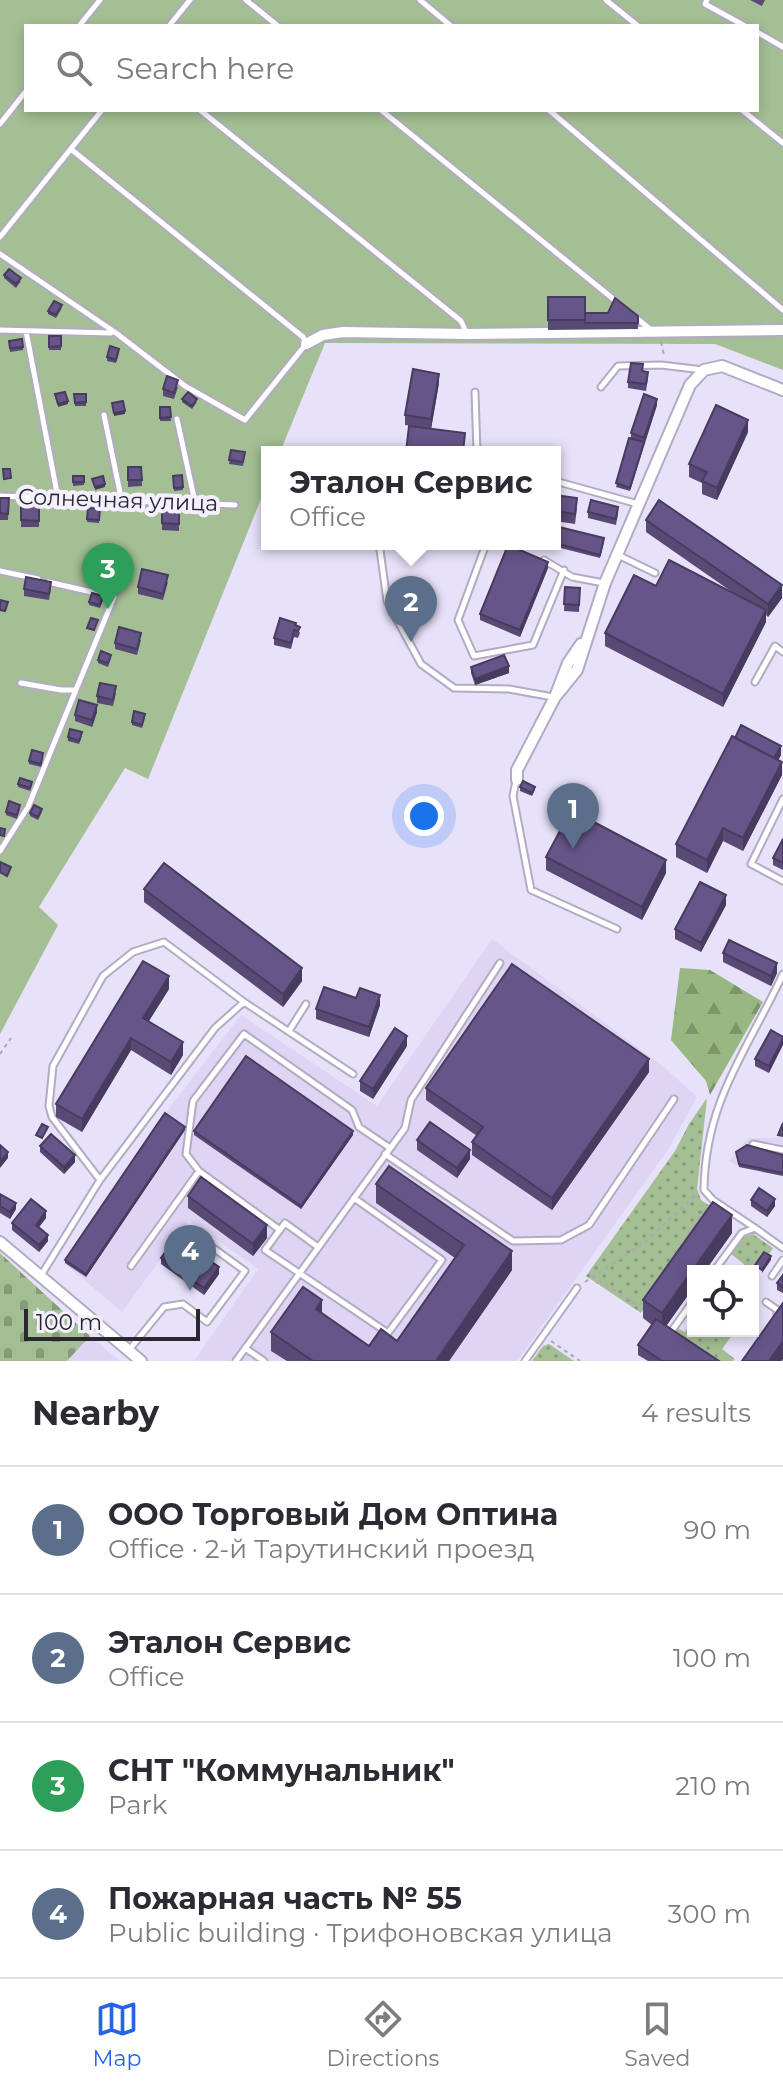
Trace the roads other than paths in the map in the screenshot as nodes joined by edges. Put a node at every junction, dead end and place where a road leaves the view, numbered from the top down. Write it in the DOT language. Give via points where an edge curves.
graph roads {
  1 [pos="100,0"];
  2 [pos="190,0"];
  3 [pos="246,0"];
  4 [pos="420,0"];
  5 [pos="606,0"];
  6 [pos="707,0"];
  7 [pos="81,24"];
  8 [pos="171,24"];
  9 [pos="276,24"];
  10 [pos="449,24"];
  11 [pos="636,24"];
  12 [pos="741,24"];
  13 [pos="759,33"];
  14 [pos="783,47"];
  15 [pos="24,94"];
  16 [pos="100,112"];
  17 [pos="202,112"];
  18 [pos="383,112"];
  19 [pos="551,112"];
  20 [pos="744,112"];
  21 [pos="0,124"];
  22 [pos="783,143"];
  23 [pos="72,150"];
  24 [pos="0,237"];
  25 [pos="0,254"];
  26 [pos="619,304"];
  27 [pos="783,310"];
  28 [pos="631,314"];
  29 [pos="0,330"];
  30 [pos="783,330"];
  31 [pos="26,331"];
  32 [pos="111,333"];
  33 [pos="655,333"];
  34 [pos="467,334"];
  35 [pos="306,344"];
  36 [pos="704,370"];
  37 [pos="601,387"];
  38 [pos="783,390"];
  39 [pos="475,392"];
  40 [pos="104,415"];
  41 [pos="177,419"];
  42 [pos="477,446"];
  43 [pos="561,483"];
  44 [pos="0,496"];
  45 [pos="58,498"];
  46 [pos="122,502"];
  47 [pos="195,502"];
  48 [pos="639,504"];
  49 [pos="235,505"];
  50 [pos="380,550"];
  51 [pos="484,550"];
  52 [pos="617,555"];
  53 [pos="540,558"];
  54 [pos="564,570"];
  55 [pos="0,571"];
  56 [pos="655,573"];
  57 [pos="605,583"];
  58 [pos="783,652"];
  59 [pos="755,682"];
  60 [pos="21,683"];
  61 [pos="76,690"];
  62 [pos="555,697"];
  63 [pos="517,780"];
  64 [pos="783,799"];
  65 [pos="0,851"];
  66 [pos="783,881"];
  67 [pos="617,929"];
  68 [pos="500,963"];
  69 [pos="783,974"];
  70 [pos="244,1002"];
  71 [pos="306,1004"];
  72 [pos="289,1031"];
  73 [pos="353,1074"];
  74 [pos="674,1099"];
  75 [pos="753,1144"];
  76 [pos="783,1150"];
  77 [pos="388,1151"];
  78 [pos="199,1171"];
  79 [pos="100,1180"];
  80 [pos="354,1198"];
  81 [pos="755,1228"];
  82 [pos="280,1230"];
  83 [pos="194,1234"];
  84 [pos="0,1242"];
  85 [pos="318,1247"];
  86 [pos="783,1248"];
  87 [pos="783,1260"];
  88 [pos="718,1265"];
  89 [pos="131,1266"];
  90 [pos="299,1274"];
  91 [pos="772,1276"];
  92 [pos="39,1277"];
  93 [pos="577,1288"];
  94 [pos="766,1302"];
  95 [pos="687,1309"];
  96 [pos="770,1324"];
  97 [pos="673,1329"];
  98 [pos="245,1348"];
  99 [pos="128,1351"];
  100 [pos="141,1361"];
  101 [pos="236,1361"];
  102 [pos="264,1361"];
  103 [pos="525,1361"];
  1 -- 7 [label="lane"];
  2 -- 8 [label="lane"];
  3 -- 9 [label="lane"];
  4 -- 10 [label="lane"];
  5 -- 11 [label="lane"];
  6 -- 12 [label="lane" via="705,4"];
  13 -- 14 [label="lane"];
  15 -- 21 [label="lane"];
  16 -- 23 [label="lane"];
  17 -- 34 [label="lane" via="461,321"];
  18 -- 26 [label="lane"];
  19 -- 27 [label="lane"];
  20 -- 22 [label="lane"];
  23 -- 24 [label="lane"];
  23 -- 35 [label="lane"];
  25 -- 35 [label="lane" via="185,386 245,420"];
  28 -- 33 [label="lane"];
  29 -- 31 [label="lane"];
  30 -- 33 [label="street"];
  31 -- 32 [label="lane"];
  31 -- 45 [label="lane"];
  33 -- 34 [label="street"];
  34 -- 35 [label="street" via="343,332"];
  36 -- 37 [label="lane" via="618,366"];
  36 -- 38 [label="street" via="722,366"];
  36 -- 48 [label="street" via="690,385"];
  39 -- 42 [label="lane"];
  40 -- 46 [label="lane"];
  41 -- 47 [label="lane"];
  43 -- 48 [label="lane"];
  44 -- 45 [label="lane, Солнечная улица"];
  45 -- 46 [label="lane, Солнечная улица"];
  46 -- 47 [label="lane, Солнечная улица"];
  47 -- 49 [label="lane, Солнечная улица"];
  48 -- 52 [label="street"];
  50 -- 62 [label="lane" via="387,601 421,664 454,688"];
  51 -- 54 [label="lane" via="458,620 474,656 533,645"];
  52 -- 56 [label="lane"];
  52 -- 57 [label="street"];
  53 -- 54 [label="lane"];
  54 -- 57 [label="lane" via="572,577"];
  55 -- 61 [label="lane" via="114,597"];
  57 -- 62 [label="street" via="577,670"];
  58 -- 59 [label="lane" via="775,646"];
  60 -- 61 [label="lane"];
  61 -- 65 [label="lane" via="28,807"];
  62 -- 63 [label="street" via="517,770"];
  63 -- 67 [label="lane" via="513,796 531,890"];
  64 -- 66 [label="lane" via="751,864"];
  68 -- 77 [label="lane" via="411,1100 405,1128"];
  69 -- 81 [label="lane" via="728,1079 704,1162 704,1190"];
  70 -- 72 [label="lane"];
  70 -- 79 [label="lane" via="215,1028"];
  70 -- 79 [label="lane" via="164,942 133,952 103,976 53,1066 49,1106"];
  71 -- 72 [label="lane"];
  72 -- 73 [label="lane"];
  74 -- 77 [label="lane" via="589,1225 561,1240 513,1241"];
  75 -- 76 [label="lane"];
  77 -- 78 [label="lane" via="359,1127 352,1110 244,1034 193,1101 186,1154"];
  77 -- 80 [label="lane"];
  78 -- 82 [label="lane"];
  78 -- 89 [label="lane"];
  79 -- 92 [label="lane"];
  80 -- 85 [label="lane"];
  80 -- 90 [label="lane" via="442,1260 388,1333"];
  81 -- 86 [label="lane"];
  81 -- 88 [label="lane" via="742,1233"];
  82 -- 85 [label="lane" via="285,1223"];
  82 -- 90 [label="lane" via="265,1250"];
  83 -- 99 [label="lane" via="245,1271 207,1322 183,1304 164,1307"];
  84 -- 92 [label="street"];
  85 -- 90 [label="lane"];
  87 -- 91 [label="lane"];
  90 -- 98 [label="lane"];
  92 -- 99 [label="street"];
  93 -- 103 [label="lane"];
  94 -- 96 [label="lane" via="779,1311"];
  95 -- 97 [label="lane"];
  98 -- 101 [label="lane"];
  98 -- 102 [label="lane"];
  99 -- 100 [label="street"];
}
